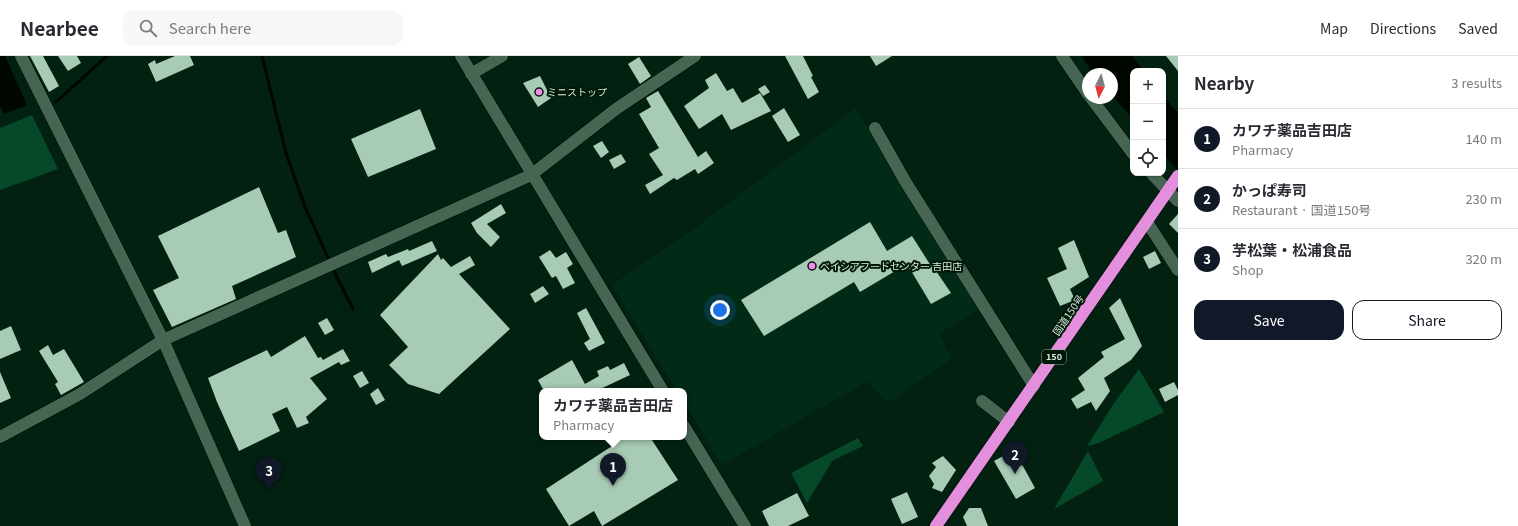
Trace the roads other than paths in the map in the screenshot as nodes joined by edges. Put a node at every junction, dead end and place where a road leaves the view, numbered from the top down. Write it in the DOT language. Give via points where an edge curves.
graph roads {
  1 [pos="21,56"];
  2 [pos="461,56"];
  3 [pos="502,56"];
  4 [pos="696,56"];
  5 [pos="1062,56"];
  6 [pos="471,74"];
  7 [pos="1082,85"];
  8 [pos="1096,104"];
  9 [pos="875,128"];
  10 [pos="1130,150"];
  11 [pos="531,175"];
  12 [pos="1154,176"];
  13 [pos="1178,176"];
  14 [pos="1169,189"];
  15 [pos="1178,201"];
  16 [pos="1147,222"];
  17 [pos="1178,270"];
  18 [pos="163,340"];
  19 [pos="1034,386"];
  20 [pos="661,388"];
  21 [pos="982,401"];
  22 [pos="1009,422"];
  23 [pos="687,431"];
  24 [pos="0,437"];
  25 [pos="740,524"];
  26 [pos="245,526"];
  27 [pos="936,526"];
  1 -- 18 [label="street"];
  2 -- 6 [label="street"];
  3 -- 6 [label="street"];
  4 -- 11 [label="street" via="616,109"];
  5 -- 7 [label="street"];
  6 -- 11 [label="street"];
  8 -- 10 [label="street"];
  9 -- 19 [label="street" via="905,181"];
  11 -- 18 [label="street"];
  11 -- 20 [label="street"];
  12 -- 14 [label="street"];
  13 -- 14 [label="highway, 国道150号 / 150"];
  14 -- 15 [label="street"];
  14 -- 16 [label="highway, 国道150号 / 150"];
  16 -- 17 [label="street"];
  16 -- 19 [label="highway, 国道150号 / 150"];
  18 -- 24 [label="street" via="80,394"];
  18 -- 26 [label="street"];
  19 -- 22 [label="highway, 国道150号 / 150"];
  21 -- 22 [label="street"];
  22 -- 27 [label="highway, 国道150号 / 150"];
  23 -- 25 [label="street"];
}
